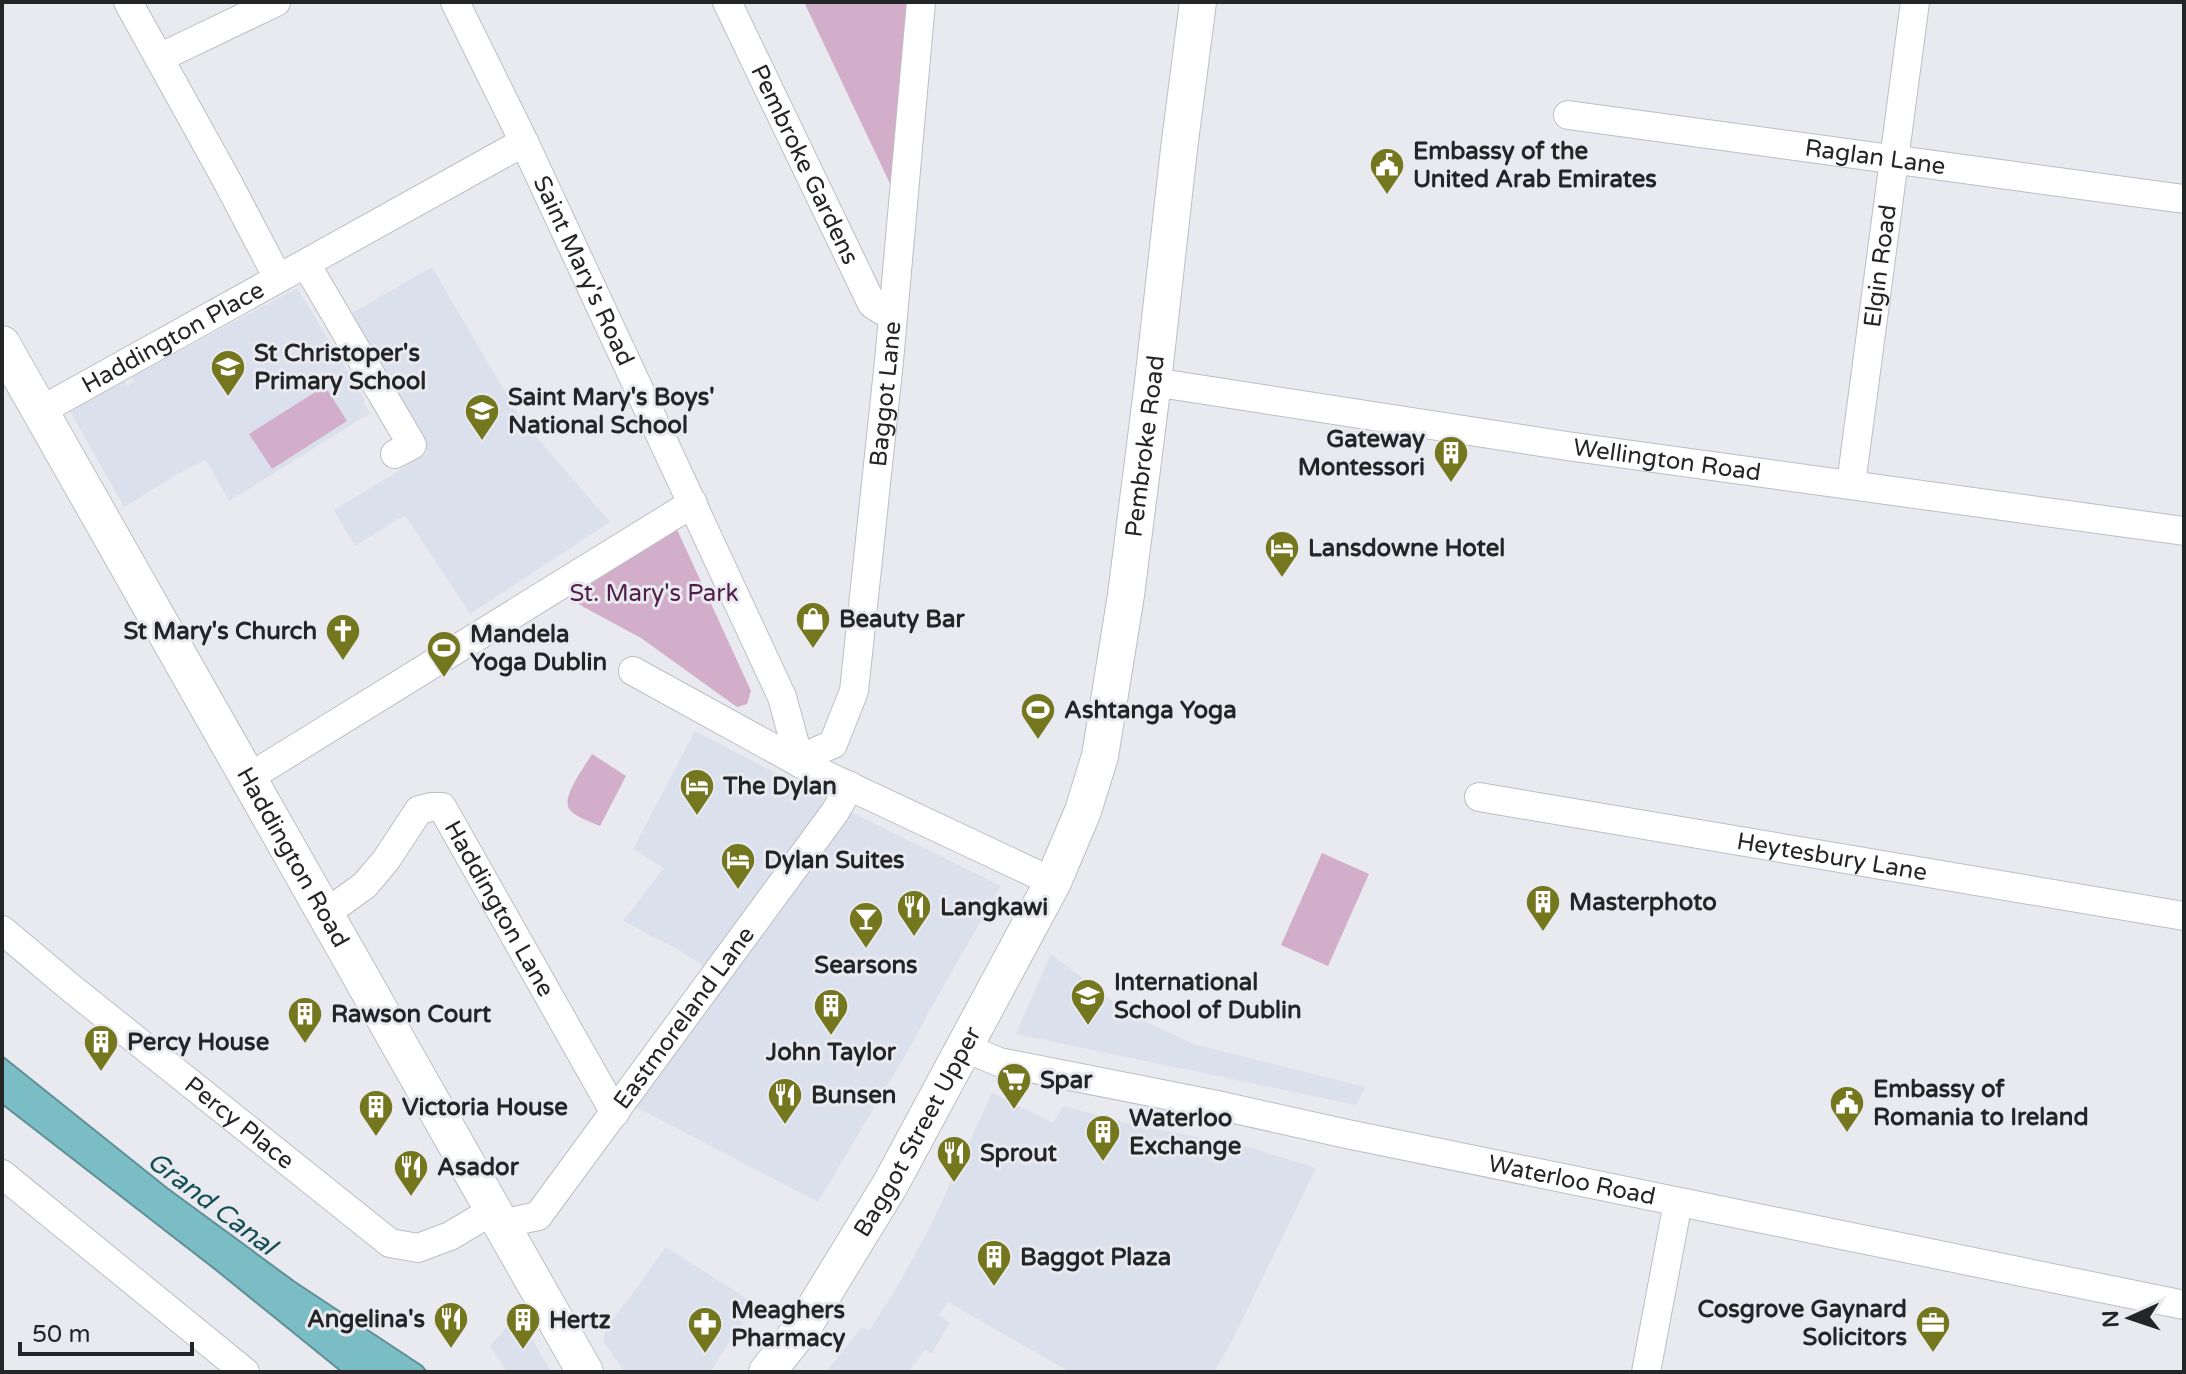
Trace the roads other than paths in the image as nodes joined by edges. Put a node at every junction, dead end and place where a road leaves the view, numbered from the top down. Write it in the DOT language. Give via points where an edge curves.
graph roads {
  1 [pos="128,2"];
  2 [pos="276,2"];
  3 [pos="455,2"];
  4 [pos="727,2"];
  5 [pos="921,2"];
  6 [pos="1198,2"];
  7 [pos="1915,2"];
  8 [pos="159,58"];
  9 [pos="1568,115"];
  10 [pos="524,142"];
  11 [pos="1895,160"];
  12 [pos="2184,199"];
  13 [pos="306,264"];
  14 [pos="278,278"];
  15 [pos="893,313"];
  16 [pos="2,344"];
  17 [pos="1153,382"];
  18 [pos="40,411"];
  19 [pos="395,454"];
  20 [pos="1851,484"];
  21 [pos="693,503"];
  22 [pos="2184,531"];
  23 [pos="633,671"];
  24 [pos="800,763"];
  25 [pos="248,778"];
  26 [pos="850,786"];
  27 [pos="1479,797"];
  28 [pos="1053,882"];
  29 [pos="325,914"];
  30 [pos="2184,916"];
  31 [pos="2,930"];
  32 [pos="963,1047"];
  33 [pos="615,1113"];
  34 [pos="2,1174"];
  35 [pos="1678,1202"];
  36 [pos="497,1217"];
  37 [pos="2184,1305"];
  38 [pos="245,1372"];
  39 [pos="585,1372"];
  40 [pos="767,1372"];
  41 [pos="1646,1372"];
  1 -- 8 [label="street"];
  2 -- 8 [label="street"];
  3 -- 10 [label="street, Saint Mary's Road"];
  4 -- 15 [label="street, Pembroke Gardens" via="872,304"];
  5 -- 15 [label="street, Baggot Lane"];
  6 -- 17 [label="main road, Pembroke Road"];
  7 -- 11 [label="street, Elgin Road"];
  8 -- 14 [label="street"];
  9 -- 11 [label="street, Raglan Lane"];
  10 -- 13 [label="street, Haddington Place"];
  10 -- 21 [label="street, Saint Mary's Road"];
  11 -- 12 [label="street, Raglan Lane"];
  11 -- 20 [label="street, Elgin Road"];
  13 -- 14 [label="street, Haddington Place"];
  13 -- 19 [label="street" via="412,445"];
  14 -- 18 [label="street, Haddington Place"];
  15 -- 24 [label="street, Baggot Lane" via="854,691 833,744"];
  16 -- 18 [label="main road, Haddington Road"];
  17 -- 20 [label="street, Wellington Road"];
  17 -- 28 [label="main road, Pembroke Road" via="1100,756"];
  18 -- 25 [label="main road, Haddington Road"];
  20 -- 22 [label="street, Wellington Road"];
  21 -- 24 [label="street, Saint Mary's Road" via="782,697"];
  21 -- 25 [label="street"];
  23 -- 24 [label="street"];
  24 -- 26 [label="street"];
  25 -- 29 [label="main road, Haddington Road"];
  26 -- 28 [label="street"];
  26 -- 33 [label="street, Eastmoreland Lane"];
  27 -- 30 [label="street, Heytesbury Lane"];
  28 -- 32 [label="main road, Baggot Street Upper"];
  29 -- 33 [label="street, Haddington Lane" via="365,885 419,810 442,807"];
  29 -- 36 [label="main road, Haddington Road"];
  31 -- 36 [label="street, Percy Place" via="390,1243 418,1248"];
  32 -- 35 [label="street, Waterloo Road" via="999,1062"];
  32 -- 40 [label="main road, Baggot Street Upper" via="890,1185 805,1324"];
  33 -- 36 [label="street, Eastmoreland Lane" via="538,1216"];
  34 -- 38 [label="street"];
  35 -- 37 [label="street, Waterloo Road"];
  35 -- 41 [label="street"];
  36 -- 39 [label="main road, Haddington Road"];
}
